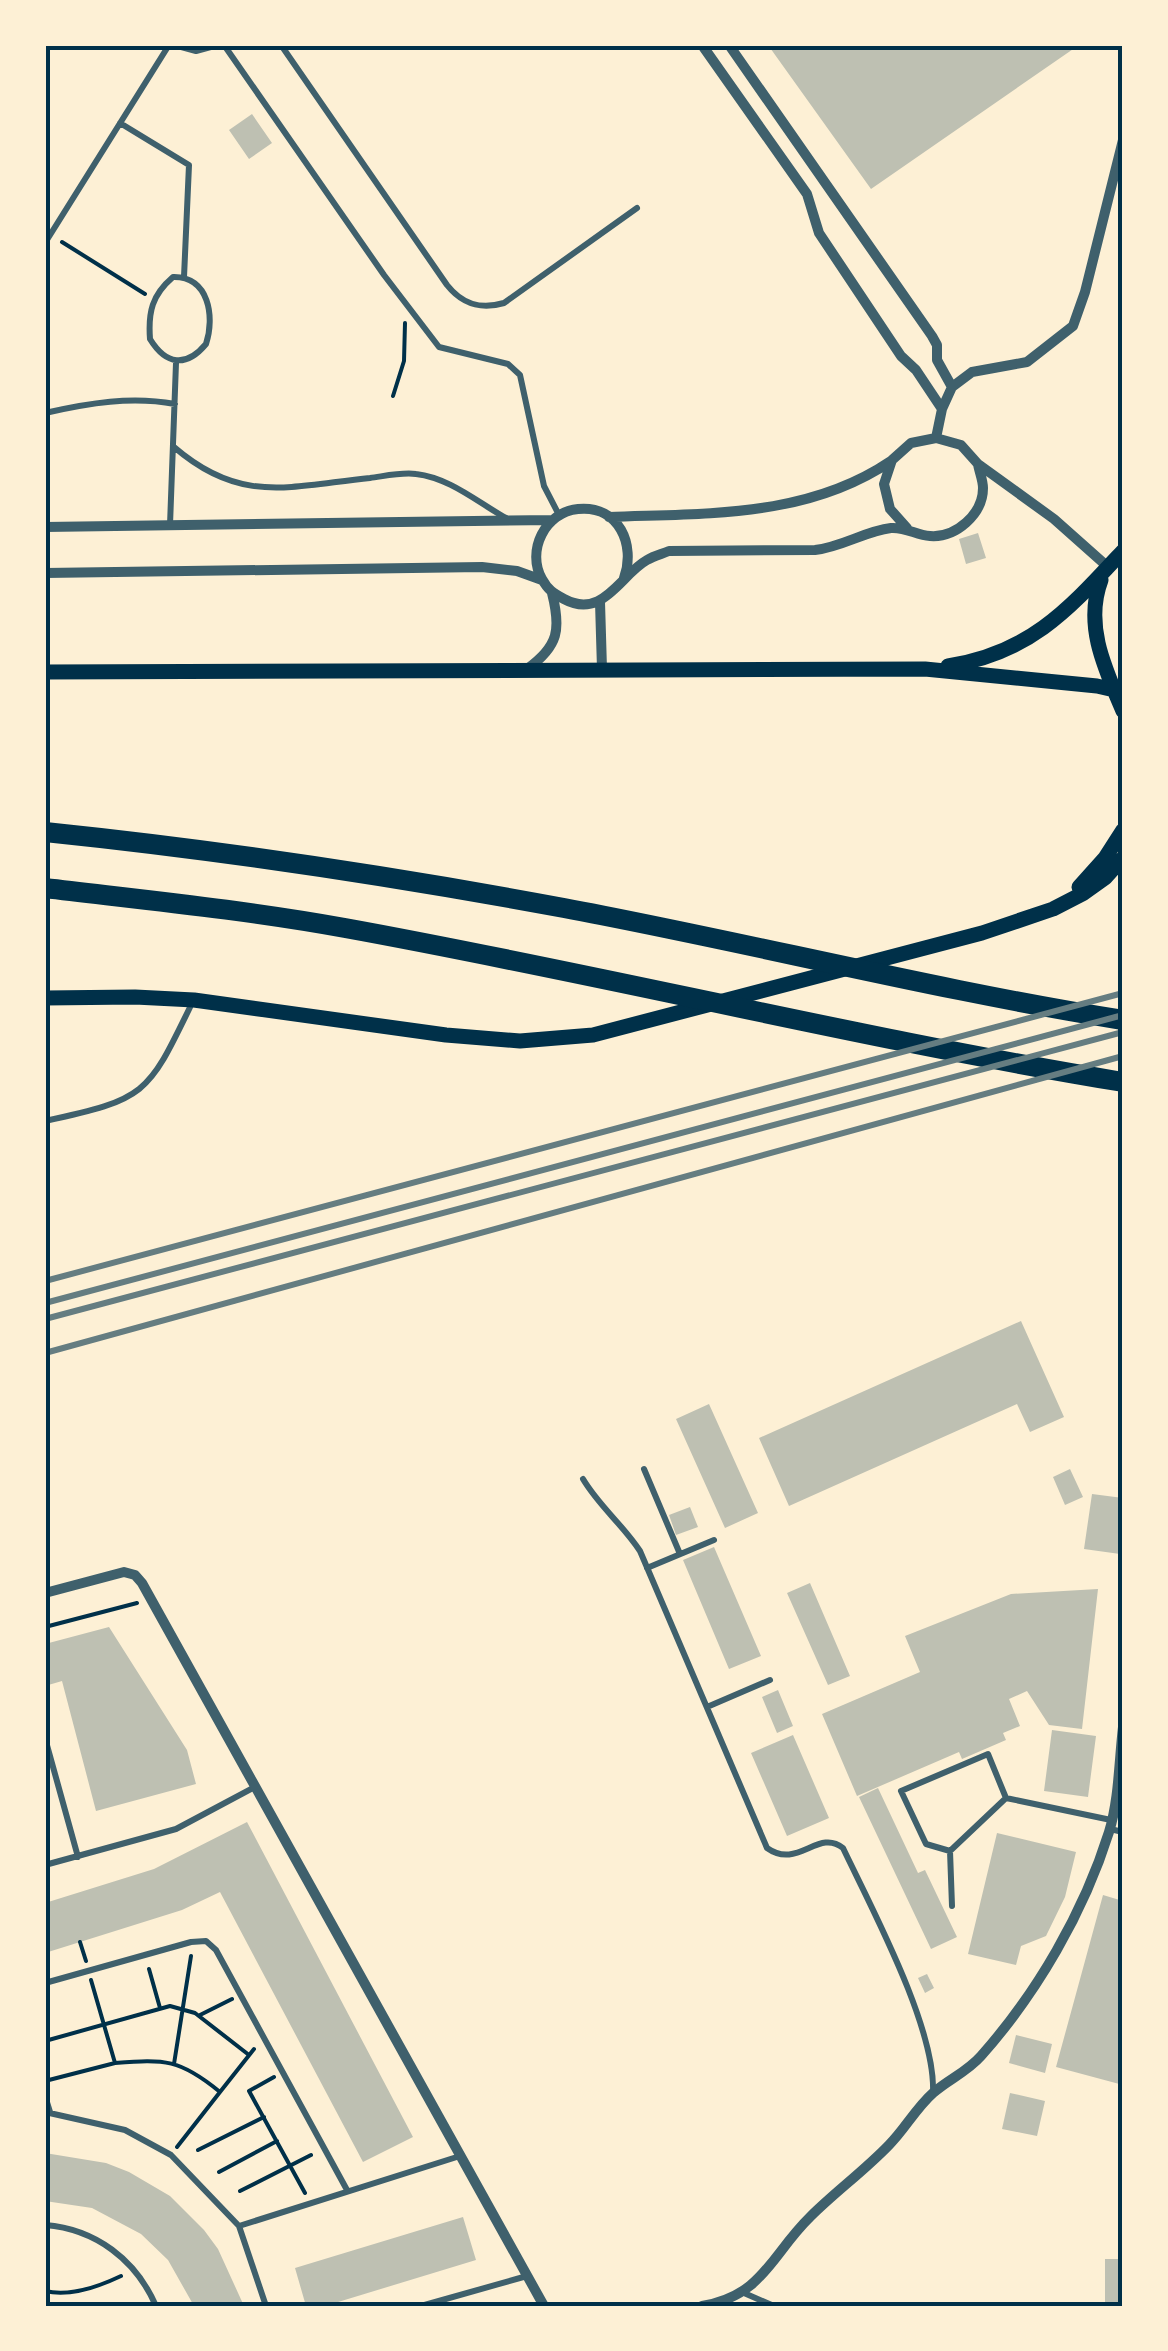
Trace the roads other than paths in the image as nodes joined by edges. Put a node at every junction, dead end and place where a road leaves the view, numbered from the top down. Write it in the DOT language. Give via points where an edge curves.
graph roads {
  1 [pos="172,45"];
  2 [pos="221,45"];
  3 [pos="281,45"];
  4 [pos="702,45"];
  5 [pos="729,45"];
  6 [pos="120,123"];
  7 [pos="1123,140"];
  8 [pos="636,208"];
  9 [pos="45,244"];
  10 [pos="184,277"];
  11 [pos="176,362"];
  12 [pos="952,387"];
  13 [pos="175,404"];
  14 [pos="942,408"];
  15 [pos="45,413"];
  16 [pos="936,438"];
  17 [pos="174,446"];
  18 [pos="892,460"];
  19 [pos="978,464"];
  20 [pos="609,517"];
  21 [pos="556,518"];
  22 [pos="511,521"];
  23 [pos="170,526"];
  24 [pos="45,527"];
  25 [pos="907,528"];
  26 [pos="1123,551"];
  27 [pos="1108,568"];
  28 [pos="45,573"];
  29 [pos="624,578"];
  30 [pos="542,580"];
  31 [pos="552,593"];
  32 [pos="600,602"];
  33 [pos="924,669"];
  34 [pos="526,670"];
  35 [pos="602,670"];
  36 [pos="45,672"];
  37 [pos="1120,688"];
  38 [pos="1123,711"];
  39 [pos="1123,830"];
  40 [pos="45,832"];
  41 [pos="1123,858"];
  42 [pos="45,888"];
  43 [pos="1053,909"];
  44 [pos="45,998"];
  45 [pos="194,1000"];
  46 [pos="1123,1020"];
  47 [pos="1123,1082"];
  48 [pos="45,1120"];
  49 [pos="644,1468"];
  50 [pos="583,1479"];
  51 [pos="714,1540"];
  52 [pos="680,1554"];
  53 [pos="648,1568"];
  54 [pos="45,1593"];
  55 [pos="770,1680"];
  56 [pos="706,1707"];
  57 [pos="1123,1727"];
  58 [pos="45,1738"];
  59 [pos="256,1787"];
  60 [pos="1006,1798"];
  61 [pos="1110,1825"];
  62 [pos="1123,1832"];
  63 [pos="950,1850"];
  64 [pos="78,1856"];
  65 [pos="45,1865"];
  66 [pos="952,1906"];
  67 [pos="45,1983"];
  68 [pos="933,2093"];
  69 [pos="45,2096"];
  70 [pos="48,2112"];
  71 [pos="461,2156"];
  72 [pos="348,2190"];
  73 [pos="45,2225"];
  74 [pos="239,2226"];
  75 [pos="528,2276"];
  76 [pos="744,2293"];
  77 [pos="156,2306"];
  78 [pos="266,2306"];
  79 [pos="421,2306"];
  80 [pos="544,2306"];
  81 [pos="702,2306"];
  82 [pos="774,2306"];
  1 -- 2 [label="lane" via="196,51"];
  1 -- 6 [label="lane"];
  2 -- 21 [label="lane" via="439,347 508,364 520,375"];
  3 -- 8 [label="lane" via="466,303 504,303"];
  4 -- 14 [label="street" via="807,194 819,233"];
  5 -- 12 [label="street" via="932,336"];
  6 -- 9 [label="lane"];
  6 -- 10 [label="lane" via="189,165"];
  7 -- 12 [label="street" via="1073,326 1027,362 972,372"];
  10 -- 11 [label="lane" via="206,296 211,320 198,354"];
  10 -- 11 [label="lane" via="173,278 150,308 150,339"];
  11 -- 13 [label="lane"];
  12 -- 14 [label="street"];
  13 -- 15 [label="lane" via="101,402"];
  13 -- 17 [label="lane"];
  14 -- 16 [label="street"];
  16 -- 18 [label="street" via="911,443"];
  16 -- 19 [label="street" via="961,446"];
  17 -- 22 [label="lane" via="220,479 268,490 415,474 445,481"];
  17 -- 23 [label="lane"];
  18 -- 20 [label="street" via="815,499 777,507"];
  18 -- 25 [label="street" via="884,484 890,510"];
  19 -- 25 [label="street" via="983,490 975,514 956,531 931,536"];
  19 -- 27 [label="street"];
  20 -- 21 [label="street" via="578,509"];
  20 -- 29 [label="street" via="625,533 631,560"];
  21 -- 22 [label="street"];
  21 -- 30 [label="street" via="537,541"];
  22 -- 23 [label="street"];
  23 -- 24 [label="street"];
  25 -- 29 [label="street" via="830,548 669,551"];
  26 -- 27 [label="main road"];
  27 -- 33 [label="main road" via="1036,635 974,661"];
  27 -- 37 [label="main road" via="1093,613 1098,645"];
  28 -- 30 [label="street" via="482,567"];
  29 -- 32 [label="street"];
  30 -- 31 [label="street"];
  31 -- 32 [label="street" via="573,604"];
  31 -- 34 [label="street" via="554,643"];
  32 -- 35 [label="street"];
  33 -- 35 [label="main road"];
  33 -- 37 [label="main road"];
  34 -- 35 [label="main road"];
  34 -- 36 [label="main road"];
  37 -- 38 [label="main road"];
  39 -- 43 [label="main road" via="1088,879"];
  40 -- 46 [label="highway" via="351,871 566,908 1008,1002"];
  41 -- 43 [label="main road" via="1105,878"];
  42 -- 47 [label="highway" via="340,927"];
  43 -- 45 [label="main road" via="594,1035 520,1041 446,1035"];
  44 -- 45 [label="main road"];
  45 -- 48 [label="lane" via="165,1060 140,1090 120,1102"];
  49 -- 52 [label="lane"];
  50 -- 53 [label="lane"];
  51 -- 52 [label="lane"];
  52 -- 53 [label="lane"];
  53 -- 56 [label="lane"];
  54 -- 59 [label="street" via="134,1575"];
  55 -- 56 [label="lane"];
  56 -- 68 [label="lane" via="766,1848 790,1857 827,1842 843,1848 906,1984 934,2074"];
  57 -- 61 [label="street"];
  58 -- 64 [label="lane"];
  59 -- 64 [label="lane" via="176,1829"];
  59 -- 71 [label="street"];
  60 -- 61 [label="lane"];
  60 -- 63 [label="lane"];
  60 -- 63 [label="lane" via="988,1754 901,1791 926,1844"];
  61 -- 62 [label="lane"];
  61 -- 68 [label="street" via="1076,1914 1036,1982 975,2062"];
  63 -- 66 [label="lane"];
  64 -- 65 [label="lane"];
  67 -- 72 [label="lane" via="206,1941"];
  68 -- 76 [label="street"];
  69 -- 70 [label="lane"];
  70 -- 74 [label="lane" via="125,2130 171,2155"];
  71 -- 72 [label="lane"];
  71 -- 75 [label="street"];
  72 -- 74 [label="lane"];
  73 -- 77 [label="lane" via="109,2246 134,2269"];
  74 -- 78 [label="lane"];
  75 -- 79 [label="lane"];
  75 -- 80 [label="street"];
  76 -- 81 [label="street"];
  76 -- 82 [label="lane"];
}
